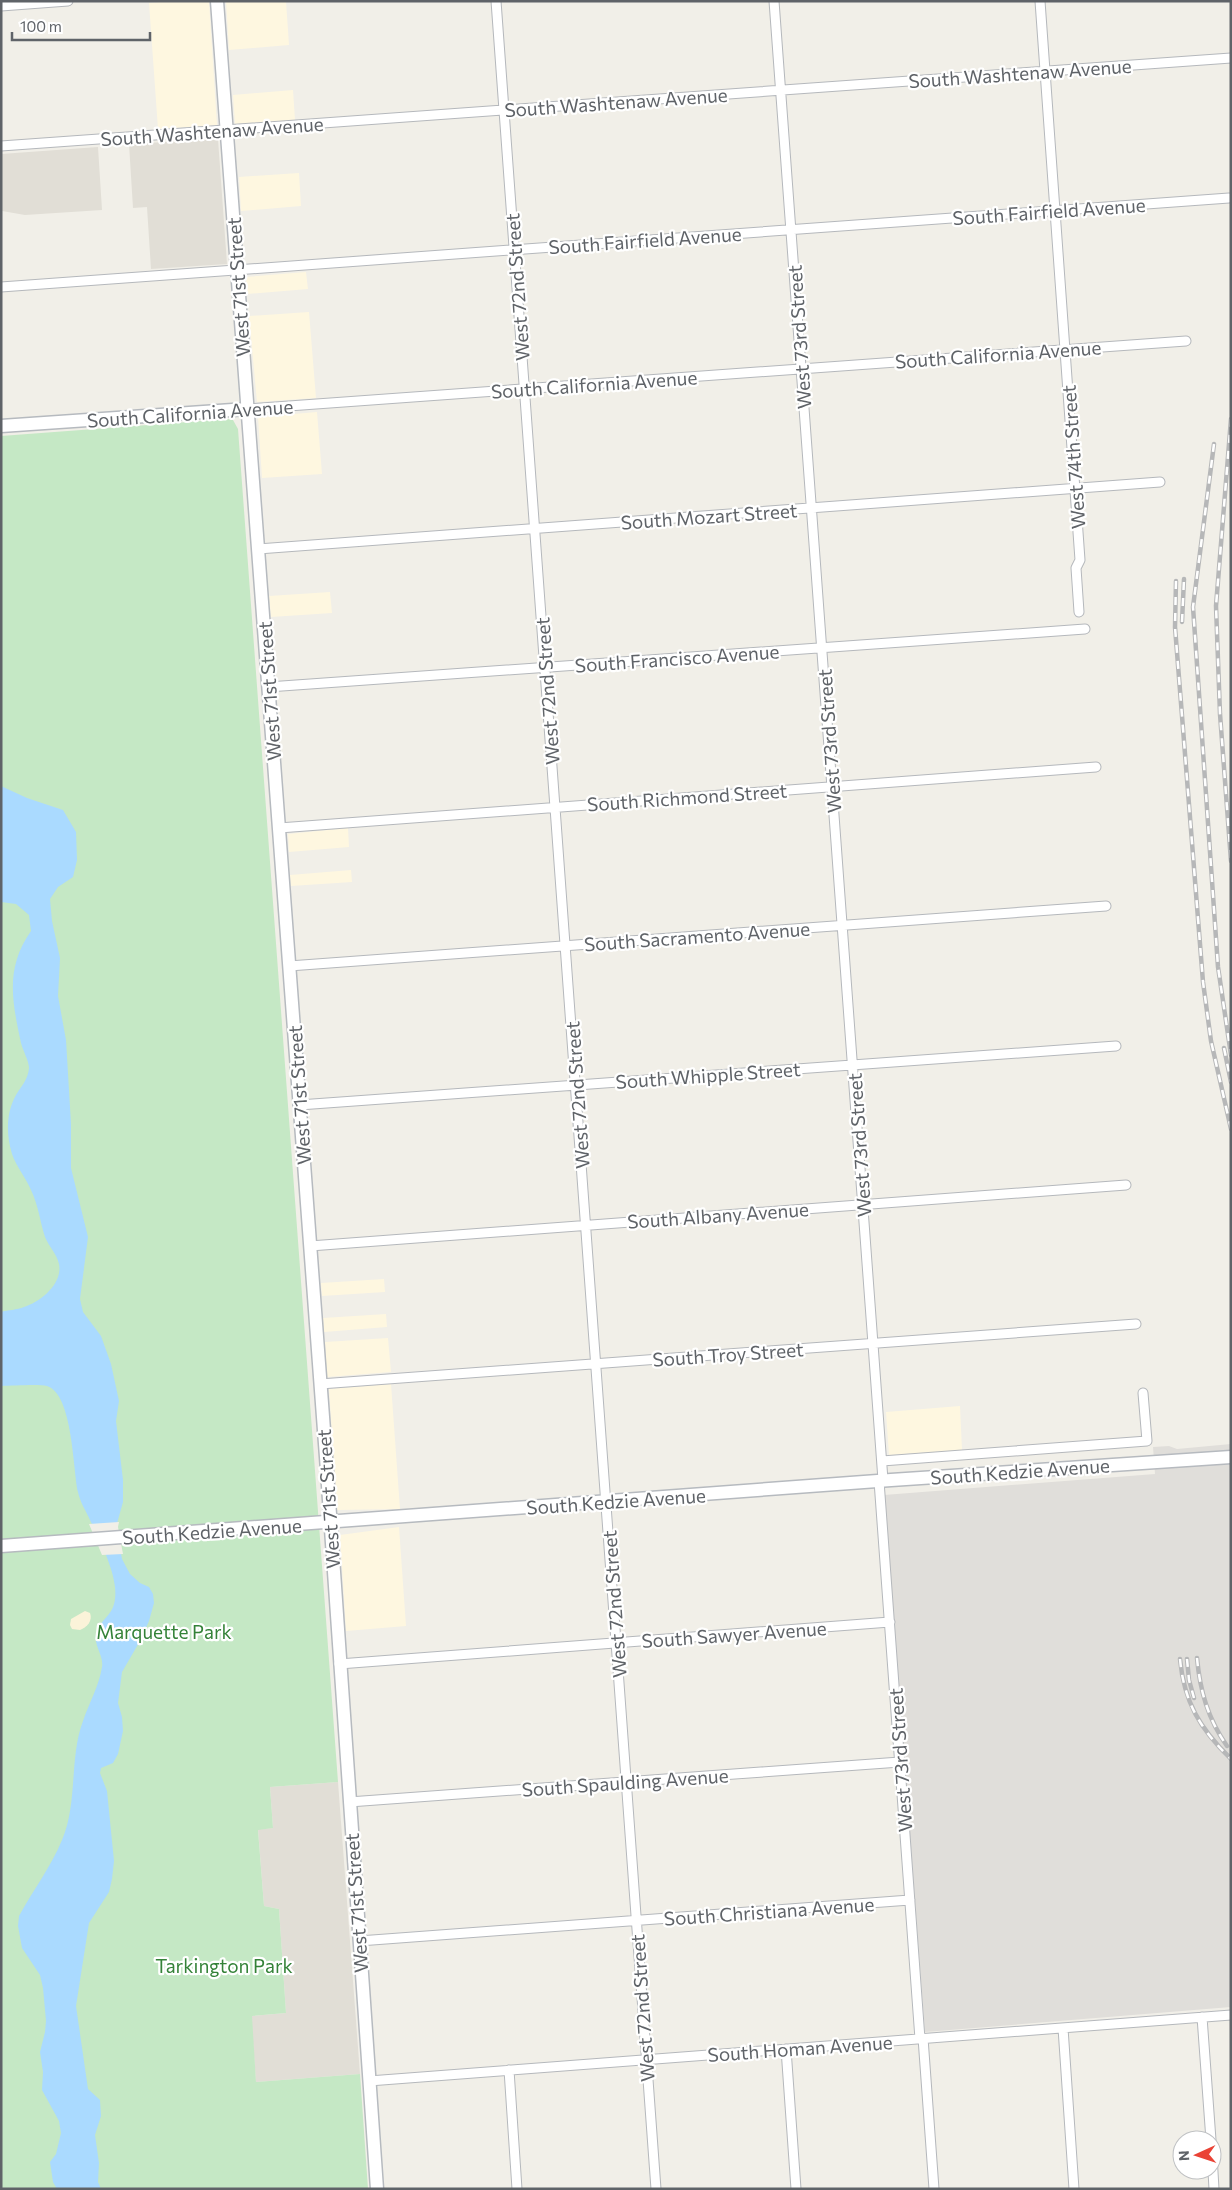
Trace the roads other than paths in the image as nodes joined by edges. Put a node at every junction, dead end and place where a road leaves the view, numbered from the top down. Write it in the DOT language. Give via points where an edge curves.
graph roads {
  1 [pos="68,1"];
  2 [pos="217,1"];
  3 [pos="496,1"];
  4 [pos="774,1"];
  5 [pos="1040,1"];
  6 [pos="1,6"];
  7 [pos="1231,58"];
  8 [pos="1045,71"];
  9 [pos="781,90"];
  10 [pos="504,110"];
  11 [pos="226,130"];
  12 [pos="1,146"];
  13 [pos="1229,198"];
  14 [pos="1055,211"];
  15 [pos="791,230"];
  16 [pos="515,250"];
  17 [pos="237,270"];
  18 [pos="1,287"];
  19 [pos="1186,341"];
  20 [pos="1065,349"];
  21 [pos="801,368"];
  22 [pos="525,388"];
  23 [pos="247,409"];
  24 [pos="1,426"];
  25 [pos="1160,482"];
  26 [pos="1075,489"];
  27 [pos="812,508"];
  28 [pos="535,529"];
  29 [pos="258,549"];
  30 [pos="1079,612"];
  31 [pos="1085,629"];
  32 [pos="822,647"];
  33 [pos="546,668"];
  34 [pos="268,687"];
  35 [pos="1096,767"];
  36 [pos="832,786"];
  37 [pos="556,807"];
  38 [pos="279,828"];
  39 [pos="1106,906"];
  40 [pos="842,925"];
  41 [pos="566,946"];
  42 [pos="289,966"];
  43 [pos="1116,1046"];
  44 [pos="853,1065"];
  45 [pos="576,1085"];
  46 [pos="300,1105"];
  47 [pos="1126,1185"];
  48 [pos="863,1205"];
  49 [pos="587,1225"];
  50 [pos="310,1246"];
  51 [pos="1136,1324"];
  52 [pos="873,1343"];
  53 [pos="597,1364"];
  54 [pos="320,1384"];
  55 [pos="1143,1393"];
  56 [pos="1231,1457"];
  57 [pos="882,1461"];
  58 [pos="881,1480"];
  59 [pos="607,1502"];
  60 [pos="330,1523"];
  61 [pos="1,1546"];
  62 [pos="890,1622"];
  63 [pos="617,1643"];
  64 [pos="339,1664"];
  65 [pos="900,1762"];
  66 [pos="627,1782"];
  67 [pos="349,1802"];
  68 [pos="910,1900"];
  69 [pos="636,1921"];
  70 [pos="359,1942"];
  71 [pos="1231,2015"];
  72 [pos="1202,2017"];
  73 [pos="1063,2028"];
  74 [pos="922,2038"];
  75 [pos="786,2049"];
  76 [pos="646,2059"];
  77 [pos="508,2070"];
  78 [pos="369,2081"];
  79 [pos="1210,2130"];
  80 [pos="377,2189"];
  81 [pos="517,2189"];
  82 [pos="656,2189"];
  83 [pos="796,2189"];
  84 [pos="934,2189"];
  85 [pos="1074,2189"];
  1 -- 6 [label="street"];
  2 -- 11 [label="main road, West 71st Street"];
  3 -- 10 [label="street, West 72nd Street"];
  4 -- 9 [label="street, West 73rd Street"];
  5 -- 8 [label="street, West 74th Street"];
  7 -- 8 [label="street, South Washtenaw Avenue"];
  8 -- 9 [label="street, South Washtenaw Avenue"];
  8 -- 14 [label="street, West 74th Street"];
  9 -- 10 [label="street, South Washtenaw Avenue"];
  9 -- 15 [label="street, West 73rd Street"];
  10 -- 11 [label="street, South Washtenaw Avenue"];
  10 -- 16 [label="street, West 72nd Street"];
  11 -- 12 [label="street, South Washtenaw Avenue"];
  11 -- 17 [label="main road, West 71st Street"];
  13 -- 14 [label="street, South Fairfield Avenue"];
  14 -- 15 [label="street, South Fairfield Avenue"];
  14 -- 20 [label="street, West 74th Street"];
  15 -- 16 [label="street, South Fairfield Avenue"];
  15 -- 21 [label="street, West 73rd Street"];
  16 -- 17 [label="street, South Fairfield Avenue"];
  16 -- 22 [label="street, West 72nd Street"];
  17 -- 18 [label="street, South Fairfield Avenue"];
  17 -- 23 [label="main road, West 71st Street"];
  19 -- 20 [label="street, South California Avenue"];
  20 -- 21 [label="street, South California Avenue"];
  20 -- 26 [label="street, West 74th Street"];
  21 -- 22 [label="street, South California Avenue"];
  21 -- 27 [label="street, West 73rd Street"];
  22 -- 23 [label="street, South California Avenue"];
  22 -- 28 [label="street, West 72nd Street"];
  23 -- 24 [label="main road, South California Avenue"];
  23 -- 29 [label="main road, West 71st Street"];
  25 -- 26 [label="street, South Mozart Street"];
  26 -- 27 [label="street, South Mozart Street"];
  26 -- 30 [label="street, West 74th Street" via="1080,560 1076,568"];
  27 -- 28 [label="street, South Mozart Street"];
  27 -- 32 [label="street, West 73rd Street"];
  28 -- 29 [label="street, South Mozart Street"];
  28 -- 33 [label="street, West 72nd Street"];
  29 -- 34 [label="main road, West 71st Street"];
  31 -- 32 [label="street, South Francisco Avenue"];
  32 -- 33 [label="street, South Francisco Avenue"];
  32 -- 36 [label="street, West 73rd Street"];
  33 -- 34 [label="street, South Francisco Avenue"];
  33 -- 37 [label="street, West 72nd Street"];
  34 -- 38 [label="main road, West 71st Street"];
  35 -- 36 [label="street, South Richmond Street"];
  36 -- 37 [label="street, South Richmond Street"];
  36 -- 40 [label="street, West 73rd Street"];
  37 -- 38 [label="street, South Richmond Street"];
  37 -- 41 [label="street, West 72nd Street"];
  38 -- 42 [label="main road, West 71st Street"];
  39 -- 40 [label="street, South Sacramento Avenue"];
  40 -- 41 [label="street, South Sacramento Avenue"];
  40 -- 44 [label="street, West 73rd Street"];
  41 -- 42 [label="street, South Sacramento Avenue"];
  41 -- 45 [label="street, West 72nd Street"];
  42 -- 46 [label="main road, West 71st Street"];
  43 -- 44 [label="street, South Whipple Street"];
  44 -- 45 [label="street, South Whipple Street"];
  44 -- 48 [label="street, West 73rd Street"];
  45 -- 46 [label="street, South Whipple Street"];
  45 -- 49 [label="street, West 72nd Street"];
  46 -- 50 [label="main road, West 71st Street"];
  47 -- 48 [label="street, South Albany Avenue"];
  48 -- 49 [label="street, South Albany Avenue"];
  48 -- 52 [label="street, West 73rd Street"];
  49 -- 50 [label="street, South Albany Avenue"];
  49 -- 53 [label="street, West 72nd Street"];
  50 -- 54 [label="main road, West 71st Street"];
  51 -- 52 [label="street, South Troy Street"];
  52 -- 53 [label="street, South Troy Street"];
  52 -- 57 [label="street, West 73rd Street"];
  53 -- 54 [label="street, South Troy Street"];
  53 -- 59 [label="street, West 72nd Street"];
  54 -- 60 [label="main road, West 71st Street"];
  55 -- 57 [label="street, South Kedzie Avenue" via="1147,1440"];
  56 -- 58 [label="main road, South Kedzie Avenue"];
  57 -- 58 [label="street, West 73rd Street"];
  58 -- 59 [label="main road, South Kedzie Avenue"];
  58 -- 62 [label="street, West 73rd Street"];
  59 -- 60 [label="main road, South Kedzie Avenue"];
  59 -- 63 [label="street, West 72nd Street"];
  60 -- 61 [label="main road, South Kedzie Avenue"];
  60 -- 64 [label="main road, West 71st Street"];
  62 -- 63 [label="street, South Sawyer Avenue"];
  62 -- 65 [label="street, West 73rd Street"];
  63 -- 64 [label="street, South Sawyer Avenue"];
  63 -- 66 [label="street, West 72nd Street"];
  64 -- 67 [label="main road, West 71st Street"];
  65 -- 66 [label="street, South Spaulding Avenue"];
  65 -- 68 [label="street, West 73rd Street"];
  66 -- 67 [label="street, South Spaulding Avenue"];
  66 -- 69 [label="street, West 72nd Street"];
  67 -- 70 [label="main road, West 71st Street"];
  68 -- 69 [label="street, South Christiana Avenue"];
  68 -- 74 [label="street, West 73rd Street"];
  69 -- 70 [label="street, South Christiana Avenue"];
  69 -- 76 [label="street, West 72nd Street"];
  70 -- 78 [label="main road, West 71st Street"];
  71 -- 72 [label="street, South Homan Avenue"];
  72 -- 73 [label="street, South Homan Avenue"];
  72 -- 79 [label="street"];
  73 -- 74 [label="street, South Homan Avenue"];
  73 -- 85 [label="street"];
  74 -- 75 [label="street, South Homan Avenue"];
  74 -- 84 [label="street, West 73rd Street"];
  75 -- 76 [label="street, South Homan Avenue"];
  75 -- 83 [label="street"];
  76 -- 77 [label="street, South Homan Avenue"];
  76 -- 82 [label="street, West 72nd Street"];
  77 -- 78 [label="street, South Homan Avenue"];
  77 -- 81 [label="street"];
  78 -- 80 [label="main road, West 71st Street"];
}
